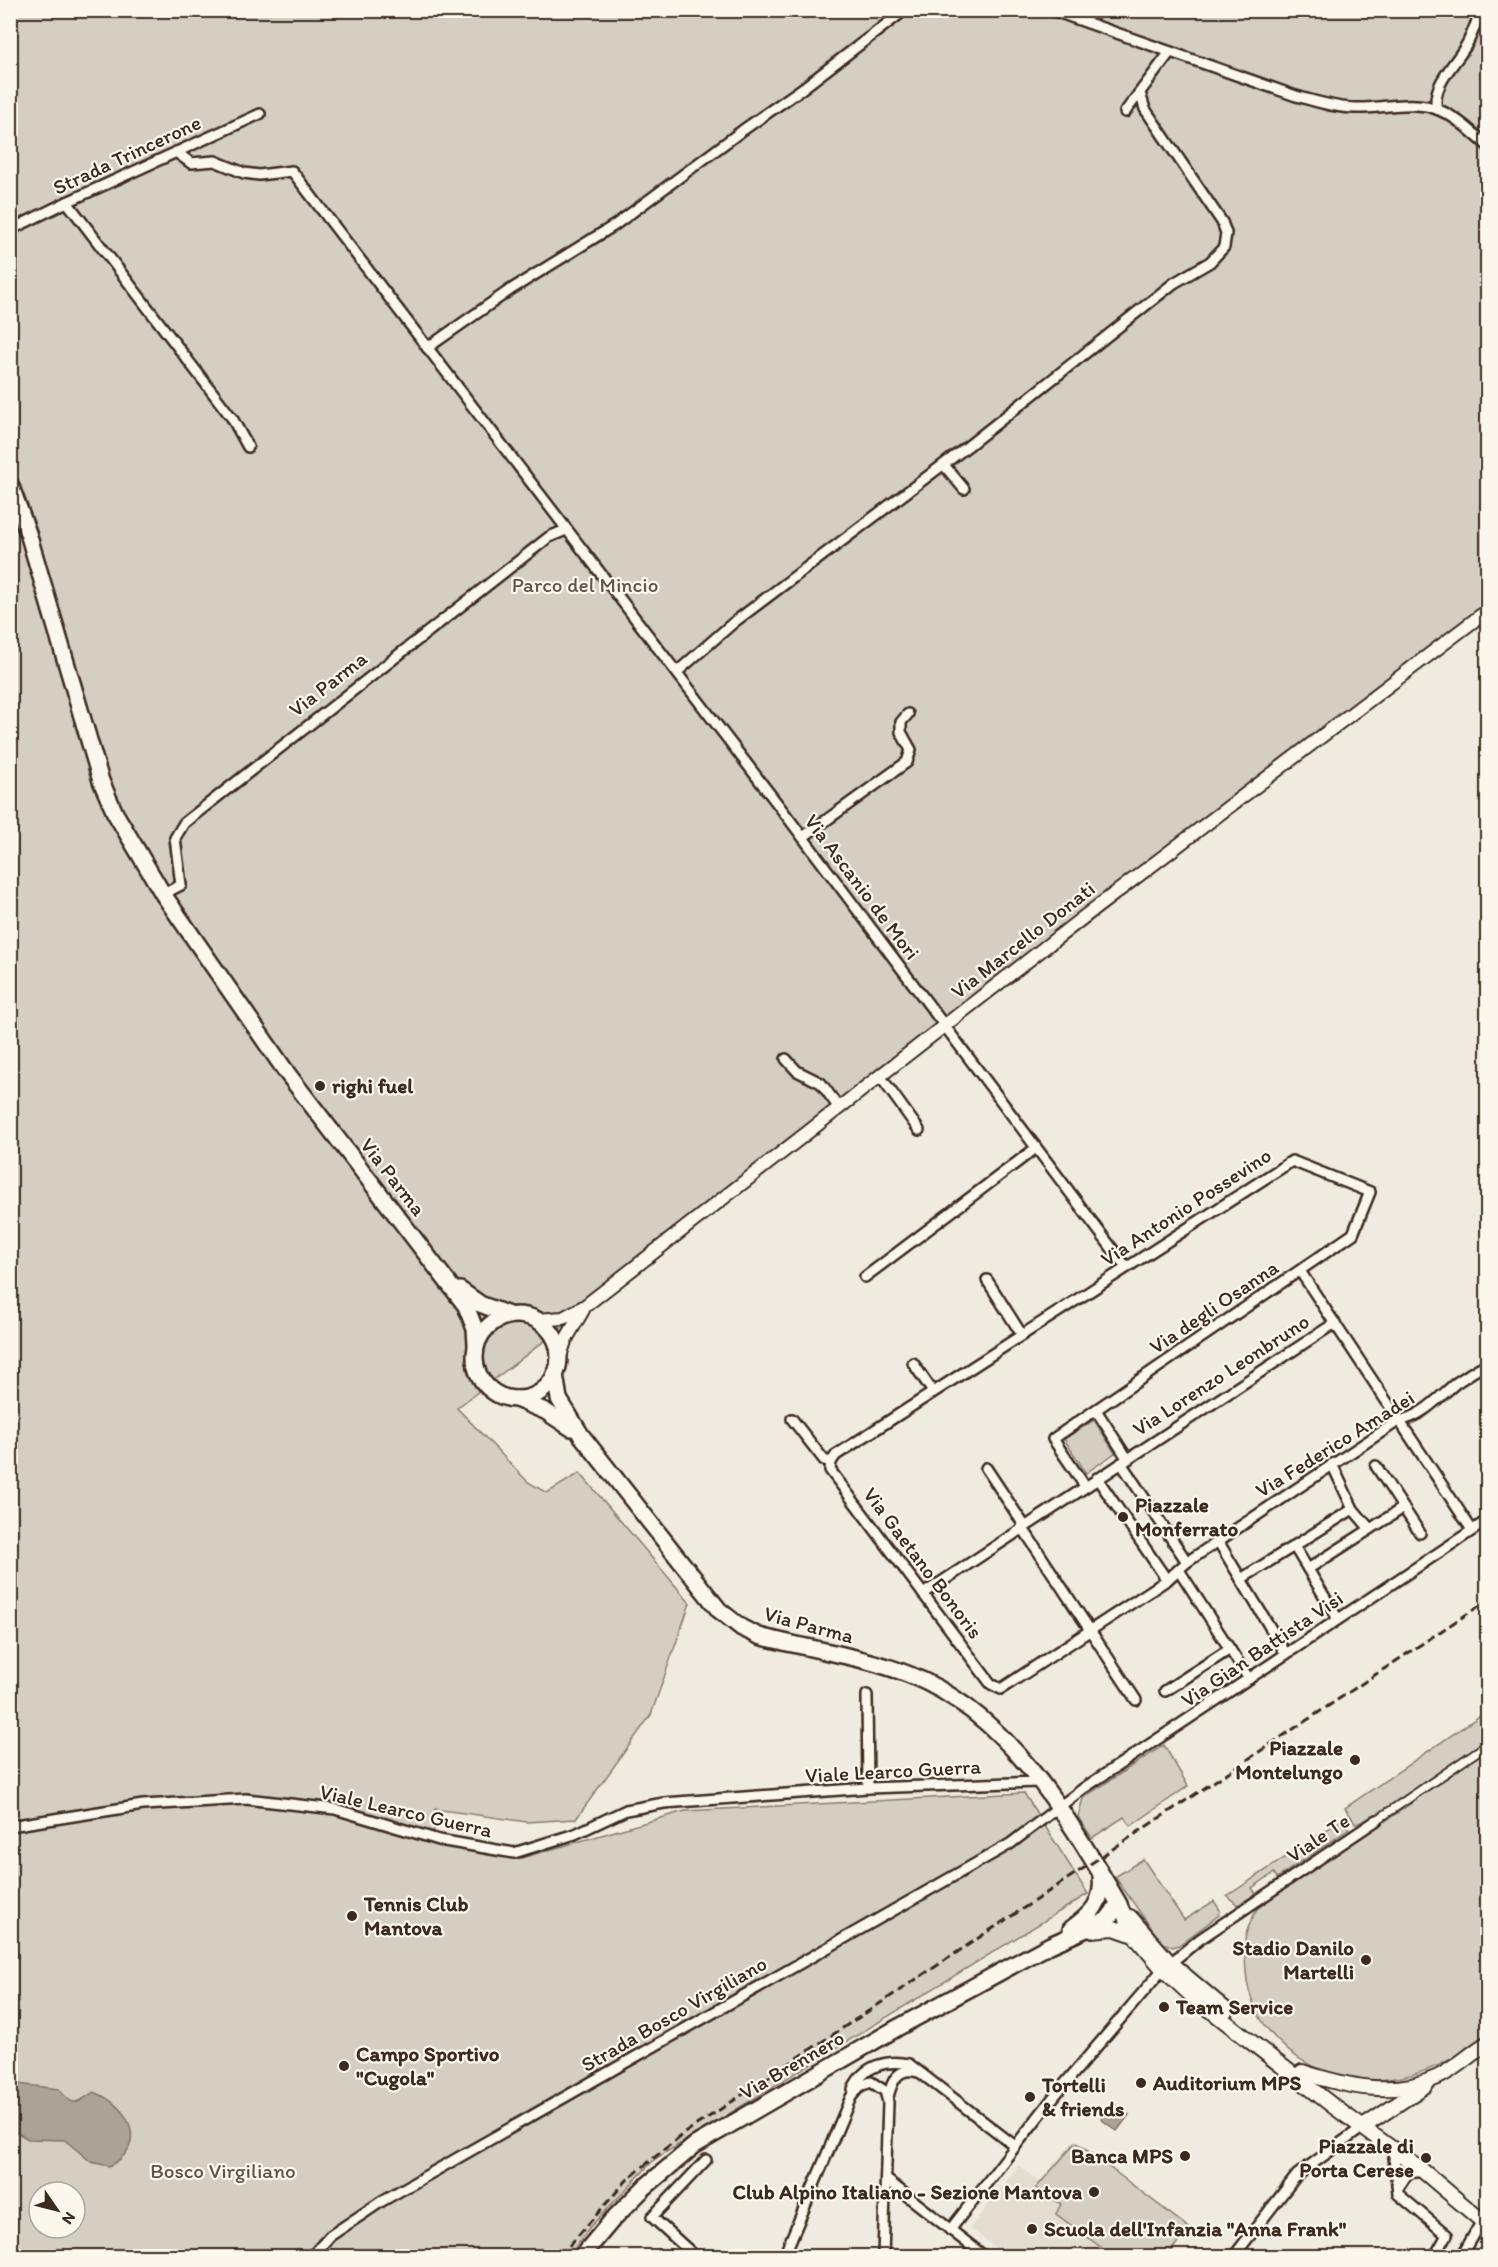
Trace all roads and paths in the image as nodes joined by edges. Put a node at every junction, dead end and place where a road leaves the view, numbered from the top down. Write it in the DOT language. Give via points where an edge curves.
graph roads {
  1 [pos="905,10"];
  2 [pos="1051,10"];
  3 [pos="1481,10"];
  4 [pos="1170,52"];
  5 [pos="1140,93"];
  6 [pos="1437,109"];
  7 [pos="1125,112"];
  8 [pos="260,114"];
  9 [pos="1488,146"];
  10 [pos="176,152"];
  11 [pos="67,201"];
  12 [pos="10,230"];
  13 [pos="428,348"];
  14 [pos="248,447"];
  15 [pos="944,465"];
  16 [pos="10,484"];
  17 [pos="964,489"];
  18 [pos="566,530"];
  19 [pos="1488,610"];
  20 [pos="677,672"];
  21 [pos="908,714"];
  22 [pos="803,837"];
  23 [pos="163,894"];
  24 [pos="944,1026"];
  25 [pos="786,1059"];
  26 [pos="880,1076"];
  27 [pos="839,1108"];
  28 [pos="919,1130"];
  29 [pos="1036,1148"];
  30 [pos="1353,1234"];
  31 [pos="1126,1267"];
  32 [pos="1300,1271"];
  33 [pos="865,1277"];
  34 [pos="446,1279"];
  35 [pos="987,1280"];
  36 [pos="585,1306"];
  37 [pos="509,1315"];
  38 [pos="537,1320"];
  39 [pos="1335,1323"];
  40 [pos="1022,1335"];
  41 [pos="476,1345"];
  42 [pos="913,1363"];
  43 [pos="1488,1363"];
  44 [pos="557,1369"];
  45 [pos="933,1392"];
  46 [pos="516,1399"];
  47 [pos="1096,1410"];
  48 [pos="792,1419"];
  49 [pos="1398,1421"];
  50 [pos="581,1435"];
  51 [pos="1124,1460"];
  52 [pos="831,1462"];
  53 [pos="1332,1464"];
  54 [pos="1376,1466"];
  55 [pos="986,1468"];
  56 [pos="1097,1478"];
  57 [pos="1085,1486"];
  58 [pos="1404,1508"];
  59 [pos="1353,1509"];
  60 [pos="1488,1520"];
  61 [pos="1023,1526"];
  62 [pos="1370,1529"];
  63 [pos="1472,1530"];
  64 [pos="1420,1533"];
  65 [pos="1218,1541"];
  66 [pos="1294,1546"];
  67 [pos="1187,1562"];
  68 [pos="1308,1569"];
  69 [pos="1179,1570"];
  70 [pos="1241,1579"];
  71 [pos="1167,1580"];
  72 [pos="923,1594"];
  73 [pos="1338,1619"];
  74 [pos="1090,1629"];
  75 [pos="1230,1649"];
  76 [pos="1286,1654"];
  77 [pos="1249,1679"];
  78 [pos="991,1684"];
  79 [pos="1166,1691"];
  80 [pos="867,1695"];
  81 [pos="1136,1700"];
  82 [pos="1488,1744"];
  83 [pos="1038,1782"];
  84 [pos="868,1788"];
  85 [pos="1058,1808"];
  86 [pos="1377,1820"];
  87 [pos="10,1826"];
  88 [pos="1101,1873"];
  89 [pos="1119,1904"];
  90 [pos="1094,1911"];
  91 [pos="1134,1935"];
  92 [pos="1050,1945"];
  93 [pos="1167,1966"];
  94 [pos="1488,2043"];
  95 [pos="1302,2072"];
  96 [pos="1438,2077"];
  97 [pos="927,2078"];
  98 [pos="851,2097"];
  99 [pos="888,2102"];
  100 [pos="1363,2127"];
  101 [pos="1016,2146"];
  102 [pos="1393,2148"];
  103 [pos="706,2160"];
  104 [pos="1423,2171"];
  105 [pos="887,2180"];
  106 [pos="1398,2188"];
  107 [pos="1486,2221"];
  108 [pos="950,2230"];
  109 [pos="312,2256"];
  110 [pos="582,2256"];
  111 [pos="695,2256"];
  112 [pos="784,2256"];
  113 [pos="883,2256"];
  114 [pos="984,2256"];
  115 [pos="1234,2256"];
  116 [pos="1435,2256"];
  117 [pos="1462,2256"];
  1 -- 13 [label="street" via="615,225 510,290"];
  2 -- 4 [label="street"];
  3 -- 6 [label="street" via="1468,42 1438,88"];
  4 -- 5 [label="street"];
  4 -- 6 [label="street" via="1331,105"];
  5 -- 7 [label="street"];
  5 -- 15 [label="street" via="1145,109 1222,222 1226,233 1224,247 1210,262 1174,283"];
  6 -- 9 [label="street" via="1461,122"];
  8 -- 10 [label="street, Strada Trincerone"];
  10 -- 11 [label="street, Strada Trincerone"];
  10 -- 13 [label="street, Via Ascanio de Mori" via="191,163 215,161 244,173 292,171"];
  11 -- 12 [label="street, Strada Trincerone"];
  11 -- 14 [label="street" via="232,418"];
  13 -- 18 [label="street, Via Ascanio de Mori"];
  15 -- 17 [label="street"];
  15 -- 20 [label="street" via="734,623"];
  16 -- 23 [label="main road, Via Parma" via="35,555 101,781 115,813"];
  18 -- 20 [label="street, Via Ascanio de Mori"];
  18 -- 23 [label="street, Via Parma" via="549,537 184,823 175,838 180,885"];
  19 -- 24 [label="street, Via Marcello Donati"];
  20 -- 22 [label="street, Via Ascanio de Mori"];
  21 -- 22 [label="street" via="901,722 901,732 911,750 907,762"];
  22 -- 24 [label="street, Via Ascanio de Mori"];
  23 -- 34 [label="main road, Via Parma" via="287,1073"];
  24 -- 26 [label="street, Via Marcello Donati"];
  24 -- 29 [label="street, Via Ascanio de Mori"];
  25 -- 27 [label="street" via="797,1071 821,1083"];
  26 -- 27 [label="street, Via Marcello Donati"];
  26 -- 28 [label="street"];
  27 -- 36 [label="street, Via Marcello Donati"];
  29 -- 31 [label="street, Via Ascanio de Mori"];
  29 -- 33 [label="street"];
  30 -- 31 [label="street, Via Antonio Possevino" via="1370,1192 1292,1161"];
  30 -- 32 [label="street, Via degli Osanna"];
  31 -- 40 [label="street, Via Antonio Possevino"];
  32 -- 39 [label="street"];
  32 -- 47 [label="street, Via degli Osanna"];
  34 -- 37 [label="main road, Via Parma" via="480,1304"];
  34 -- 41 [label="main road, Via Parma" via="471,1315"];
  35 -- 40 [label="street"];
  36 -- 38 [label="street, Via Marcello Donati" via="563,1318"];
  36 -- 44 [label="street, Via Marcello Donati" via="568,1335"];
  37 -- 38 [label="main road"];
  37 -- 41 [label="main road" via="494,1321"];
  38 -- 44 [label="main road" via="555,1339"];
  39 -- 49 [label="street"];
  39 -- 51 [label="street, Via Lorenzo Leonbruno"];
  40 -- 45 [label="street, Via Antonio Possevino"];
  41 -- 46 [label="main road" via="475,1366 482,1381 495,1394"];
  42 -- 45 [label="street"];
  43 -- 49 [label="street, Via Federico Amadei" via="1410,1419"];
  44 -- 46 [label="main road" via="540,1392"];
  44 -- 50 [label="main road, Via Parma" via="559,1399"];
  45 -- 52 [label="street, Via Antonio Possevino"];
  46 -- 50 [label="main road, Via Parma" via="546,1411"];
  47 -- 51 [label="street"];
  47 -- 57 [label="street, Via degli Osanna" via="1053,1439"];
  48 -- 52 [label="street" via="824,1460"];
  49 -- 53 [label="street, Via Federico Amadei"];
  49 -- 63 [label="street"];
  50 -- 83 [label="main road, Via Parma" via="707,1598 732,1621 759,1636 872,1663 929,1683 993,1728"];
  51 -- 56 [label="street, Via Lorenzo Leonbruno"];
  51 -- 67 [label="street"];
  52 -- 72 [label="street, Via Gaetano Bonoris" via="830,1470"];
  53 -- 59 [label="street"];
  53 -- 65 [label="street, Via Federico Amadei"];
  54 -- 58 [label="street"];
  55 -- 61 [label="street"];
  56 -- 57 [label="street, Via Lorenzo Leonbruno"];
  56 -- 71 [label="street"];
  57 -- 61 [label="street, Via Lorenzo Leonbruno"];
  58 -- 62 [label="street"];
  58 -- 64 [label="street"];
  59 -- 62 [label="street"];
  59 -- 66 [label="street"];
  60 -- 63 [label="street, Via Gian Battista Visi"];
  61 -- 72 [label="street, Via Lorenzo Leonbruno"];
  61 -- 74 [label="street"];
  62 -- 68 [label="street"];
  63 -- 73 [label="street, Via Gian Battista Visi"];
  65 -- 67 [label="street, Via Federico Amadei"];
  65 -- 70 [label="street"];
  66 -- 68 [label="street"];
  66 -- 70 [label="street"];
  67 -- 69 [label="street, Via Federico Amadei"];
  68 -- 73 [label="street"];
  69 -- 71 [label="street, Via Federico Amadei"];
  69 -- 75 [label="street"];
  70 -- 76 [label="street"];
  71 -- 74 [label="street, Via Federico Amadei"];
  72 -- 78 [label="street, Via Gaetano Bonoris"];
  73 -- 76 [label="street, Via Gian Battista Visi"];
  74 -- 78 [label="street, Via Federico Amadei" via="1001,1689"];
  74 -- 81 [label="street"];
  75 -- 77 [label="street"];
  75 -- 79 [label="street"];
  76 -- 77 [label="street, Via Gian Battista Visi"];
  77 -- 85 [label="street, Via Gian Battista Visi"];
  80 -- 84 [label="street"];
  82 -- 86 [label="street, Viale Te"];
  83 -- 84 [label="street, Viale Learco Guerra"];
  83 -- 85 [label="main road, Via Parma"];
  84 -- 87 [label="street, Viale Learco Guerra" via="664,1803 626,1810 575,1834 514,1853 439,1840 335,1809 246,1799 123,1807"];
  85 -- 88 [label="main road, Via Parma"];
  85 -- 109 [label="street, Strada Bosco Virgiliano" via="1010,1844 382,2201 330,2236"];
  86 -- 93 [label="street, Viale Te"];
  88 -- 89 [label="main road, Via Parma"];
  88 -- 90 [label="main road" via="1102,1888"];
  89 -- 90 [label="main road, Via Brennero"];
  89 -- 91 [label="main road"];
  89 -- 92 [label="main road, Via Brennero" via="1107,1920"];
  89 -- 93 [label="main road"];
  90 -- 92 [label="main road, Via Brennero"];
  91 -- 92 [label="main road, Via Brennero" via="1107,1927"];
  91 -- 93 [label="main road"];
  92 -- 110 [label="main road, Via Brennero" via="695,2145 645,2187"];
  93 -- 95 [label="main road"];
  93 -- 100 [label="main road" via="1190,1994"];
  93 -- 101 [label="street, Viale Te" via="1120,2016"];
  94 -- 96 [label="main road"];
  95 -- 96 [label="main road" via="1359,2088 1392,2088"];
  95 -- 100 [label="main road"];
  96 -- 100 [label="main road"];
  97 -- 98 [label="street" via="909,2064 880,2064 861,2076"];
  97 -- 99 [label="street" via="912,2070 899,2074 891,2084"];
  97 -- 101 [label="street"];
  98 -- 99 [label="street" via="860,2085 876,2084 885,2091"];
  98 -- 112 [label="street"];
  99 -- 105 [label="street"];
  100 -- 102 [label="main road"];
  100 -- 115 [label="street" via="1296,2175"];
  101 -- 108 [label="street, Viale Te"];
  102 -- 104 [label="main road"];
  102 -- 106 [label="street"];
  103 -- 111 [label="street" via="652,2217"];
  104 -- 106 [label="street" via="1408,2173"];
  104 -- 107 [label="main road"];
  105 -- 108 [label="street"];
  105 -- 113 [label="street"];
  106 -- 116 [label="street" via="1398,2194 1447,2235"];
  107 -- 117 [label="street"];
  108 -- 114 [label="street"];
}
